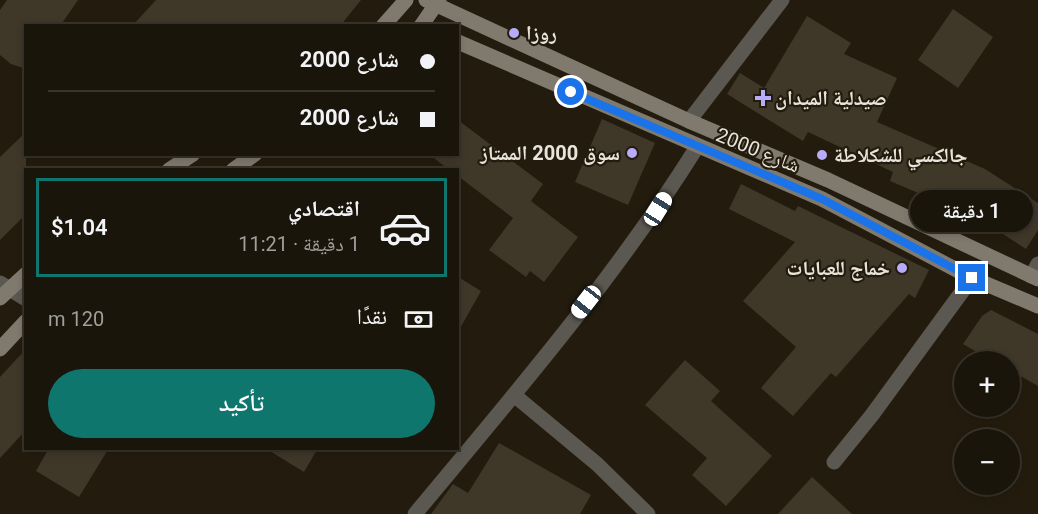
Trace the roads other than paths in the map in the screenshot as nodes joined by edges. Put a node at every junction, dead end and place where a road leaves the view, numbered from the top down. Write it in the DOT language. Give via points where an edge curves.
graph roads {
  1 [pos="782,0"];
  2 [pos="434,2"];
  3 [pos="399,4"];
  4 [pos="384,24"];
  5 [pos="418,24"];
  6 [pos="421,24"];
  7 [pos="459,42"];
  8 [pos="689,121"];
  9 [pos="697,147"];
  10 [pos="190,156"];
  11 [pos="252,156"];
  12 [pos="173,168"];
  13 [pos="236,168"];
  14 [pos="1036,273"];
  15 [pos="24,275"];
  16 [pos="972,278"];
  17 [pos="3,290"];
  18 [pos="24,298"];
  19 [pos="1038,306"];
  20 [pos="24,322"];
  21 [pos="5,334"];
  22 [pos="0,349"];
  23 [pos="514,395"];
  24 [pos="834,462"];
  25 [pos="415,514"];
  26 [pos="648,514"];
  1 -- 8 [label="street"];
  2 -- 6 [label="main road"];
  2 -- 8 [label="main road"];
  3 -- 4 [label="main road"];
  3 -- 5 [label="main road"];
  7 -- 9 [label="main road, شارع 2000"];
  8 -- 14 [label="main road"];
  9 -- 16 [label="main road, شارع 2000" via="822,199"];
  9 -- 23 [label="street" via="658,209"];
  10 -- 12 [label="main road"];
  11 -- 13 [label="main road"];
  15 -- 17 [label="main road"];
  16 -- 19 [label="main road, شارع 2000"];
  16 -- 24 [label="street"];
  17 -- 18 [label="street"];
  20 -- 21 [label="main road"];
  21 -- 22 [label="main road"];
  23 -- 25 [label="street"];
  23 -- 26 [label="street" via="597,464"];
}
